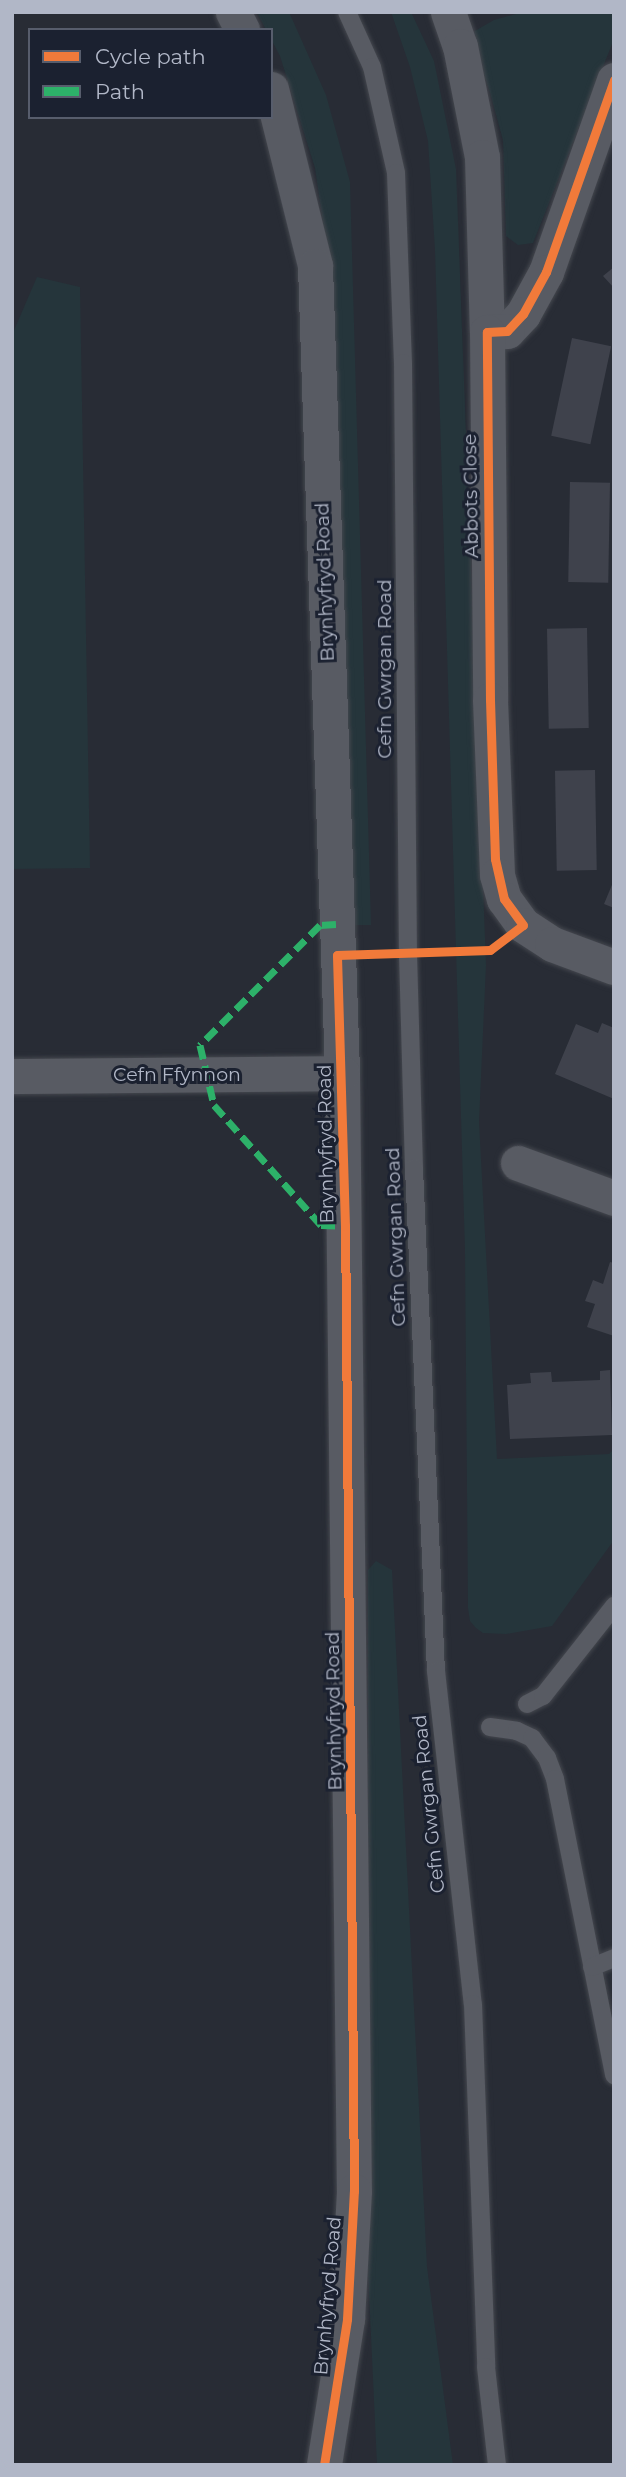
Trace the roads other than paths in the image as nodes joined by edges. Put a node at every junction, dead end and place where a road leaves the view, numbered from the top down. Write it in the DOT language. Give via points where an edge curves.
graph roads {
  1 [pos="233,12"];
  2 [pos="346,12"];
  3 [pos="448,12"];
  4 [pos="241,28"];
  5 [pos="611,95"];
  6 [pos="273,97"];
  7 [pos="487,332"];
  8 [pos="614,967"];
  9 [pos="342,1073"];
  10 [pos="12,1076"];
  11 [pos="518,1163"];
  12 [pos="612,1194"];
  13 [pos="614,1606"];
  14 [pos="527,1704"];
  15 [pos="490,1727"];
  16 [pos="614,1958"];
  17 [pos="592,1967"];
  18 [pos="614,2075"];
  19 [pos="324,2465"];
  20 [pos="497,2465"];
  1 -- 4 [label="street"];
  2 -- 20 [label="lane, Cefn Gwrgan Road" via="372,66 396,173 417,1249 436,1671 472,2004 486,2367"];
  3 -- 7 [label="street, Abbots Close" via="460,46 482,156"];
  5 -- 7 [label="street" via="546,272 523,314 507,331"];
  6 -- 9 [label="street, Brynhyfryd Road" via="315,266"];
  7 -- 8 [label="street, Abbots Close" via="496,875 504,899 523,925 552,944"];
  9 -- 10 [label="street, Cefn Ffynnon"];
  9 -- 19 [label="street, Brynhyfryd Road" via="354,2191 347,2319"];
  11 -- 12 [label="street"];
  13 -- 14 [label="lane" via="543,1696"];
  15 -- 17 [label="lane" via="531,1738 547,1758 564,1818"];
  16 -- 17 [label="lane"];
  17 -- 18 [label="lane"];
}
